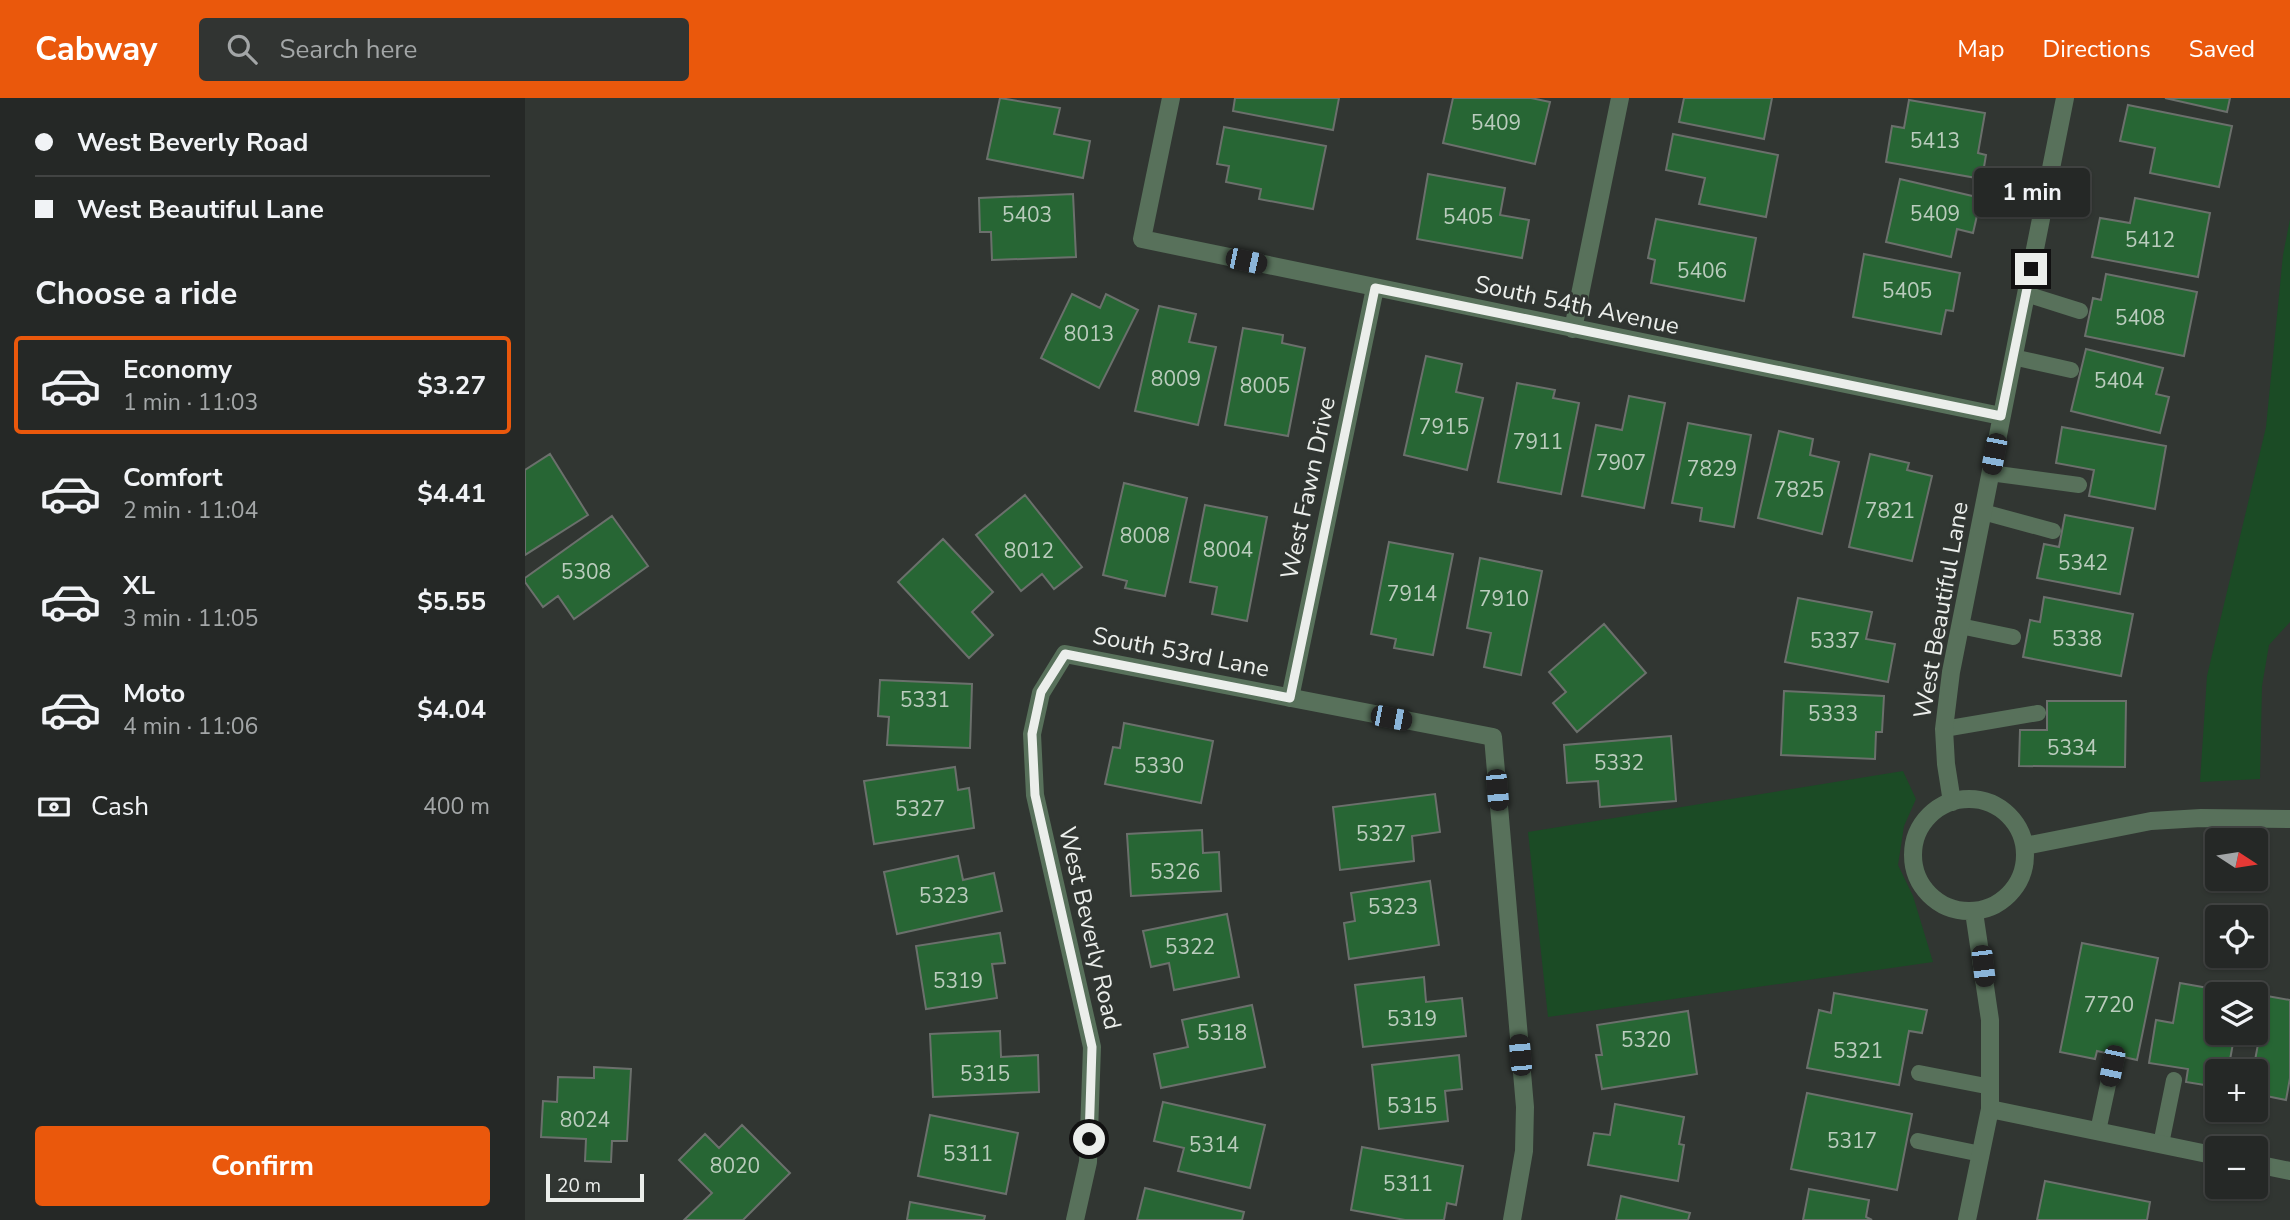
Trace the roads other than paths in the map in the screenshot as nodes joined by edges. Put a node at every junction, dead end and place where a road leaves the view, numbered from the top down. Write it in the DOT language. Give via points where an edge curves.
graph roads {
  1 [pos="1171,98"];
  2 [pos="1620,98"];
  3 [pos="2065,98"];
  4 [pos="1375,288"];
  5 [pos="2026,294"];
  6 [pos="2080,310"];
  7 [pos="1573,329"];
  8 [pos="2013,357"];
  9 [pos="2071,370"];
  10 [pos="2001,416"];
  11 [pos="1990,473"];
  12 [pos="2079,485"];
  13 [pos="1983,512"];
  14 [pos="2053,531"];
  15 [pos="1960,626"];
  16 [pos="2013,637"];
  17 [pos="1065,654"];
  18 [pos="1290,698"];
  19 [pos="2038,713"];
  20 [pos="1944,729"];
  21 [pos="1952,802"];
  22 [pos="2290,819"];
  23 [pos="2025,846"];
  24 [pos="1973,912"];
  25 [pos="2112,1066"];
  26 [pos="1919,1073"];
  27 [pos="2174,1080"];
  28 [pos="1991,1087"];
  29 [pos="1990,1109"];
  30 [pos="2098,1131"];
  31 [pos="1918,1141"];
  32 [pos="2161,1144"];
  33 [pos="2205,1153"];
  34 [pos="1981,1154"];
  35 [pos="2268,1165"];
  36 [pos="2290,1168"];
  37 [pos="1075,1220"];
  38 [pos="1512,1220"];
  39 [pos="1967,1220"];
  1 -- 4 [label="street, South 54th Avenue" via="1142,239"];
  2 -- 7 [label="street"];
  3 -- 5 [label="street, West Beautiful Lane"];
  4 -- 7 [label="street, South 54th Avenue"];
  4 -- 18 [label="street, West Fawn Drive"];
  5 -- 6 [label="lane"];
  5 -- 8 [label="street, West Beautiful Lane"];
  7 -- 10 [label="street, South 54th Avenue"];
  8 -- 9 [label="lane"];
  8 -- 10 [label="street, West Beautiful Lane"];
  10 -- 11 [label="street, West Beautiful Lane"];
  11 -- 12 [label="lane"];
  11 -- 13 [label="street, West Beautiful Lane"];
  13 -- 14 [label="lane"];
  13 -- 15 [label="street, West Beautiful Lane"];
  15 -- 16 [label="lane"];
  15 -- 20 [label="street, West Beautiful Lane"];
  17 -- 18 [label="street, South 53rd Lane"];
  17 -- 37 [label="street, West Beverly Road" via="1041,692 1032,734 1035,795 1092,1047 1088,1162"];
  18 -- 38 [label="street, South 53rd Lane" via="1493,737 1525,1107 1524,1151"];
  19 -- 20 [label="lane"];
  20 -- 21 [label="street, West Beautiful Lane"];
  21 -- 23 [label="street" via="1974,799 1992,804 2008,814"];
  21 -- 24 [label="street" via="1925,820 1916,836 1915,873 1938,903 1955,911"];
  22 -- 23 [label="street" via="2151,821"];
  23 -- 24 [label="street" via="2019,882 2008,897"];
  24 -- 28 [label="street" via="1990,1020"];
  25 -- 30 [label="lane"];
  26 -- 28 [label="lane"];
  27 -- 32 [label="lane"];
  28 -- 29 [label="street"];
  29 -- 30 [label="street"];
  29 -- 34 [label="street"];
  30 -- 32 [label="street"];
  31 -- 34 [label="lane"];
  32 -- 33 [label="street"];
  34 -- 39 [label="street"];
  35 -- 36 [label="street"];
}
